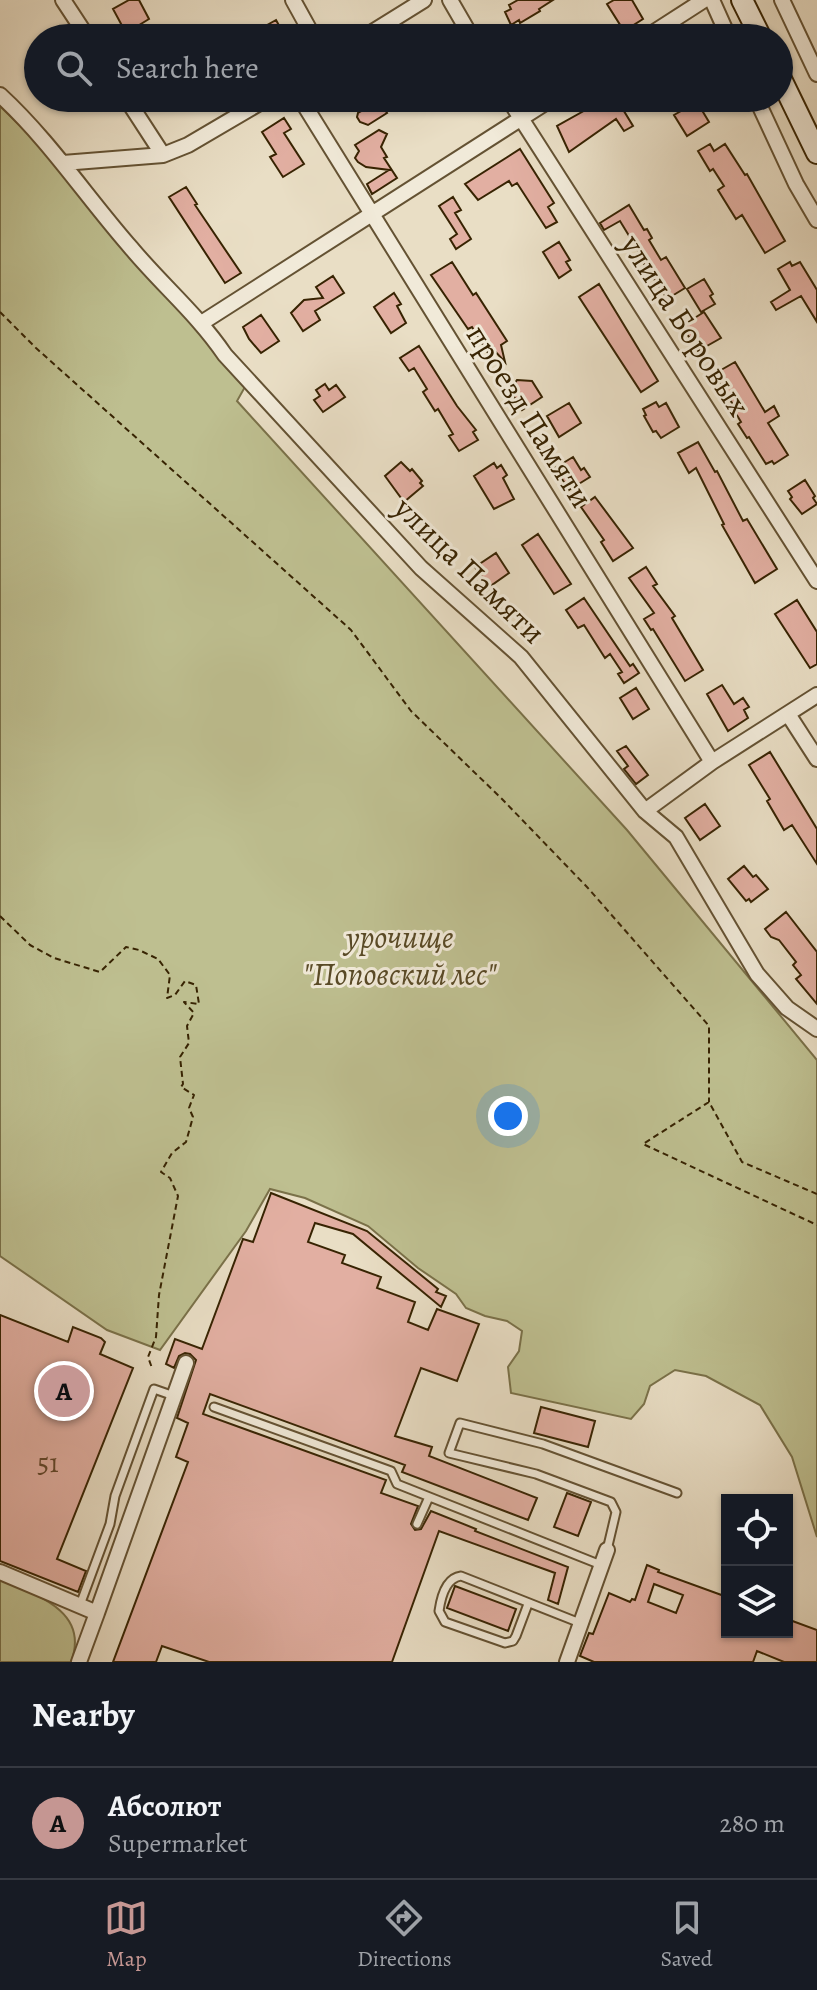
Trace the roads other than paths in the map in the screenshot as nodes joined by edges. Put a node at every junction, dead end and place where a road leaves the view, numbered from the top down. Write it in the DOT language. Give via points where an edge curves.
graph roads {
  1 [pos="63,0"];
  2 [pos="293,0"];
  3 [pos="424,0"];
  4 [pos="450,0"];
  5 [pos="704,0"];
  6 [pos="712,0"];
  7 [pos="742,0"];
  8 [pos="782,0"];
  9 [pos="79,24"];
  10 [pos="306,24"];
  11 [pos="385,24"];
  12 [pos="464,24"];
  13 [pos="667,24"];
  14 [pos="723,24"];
  15 [pos="754,24"];
  16 [pos="817,74"];
  17 [pos="0,95"];
  18 [pos="793,103"];
  19 [pos="135,112"];
  20 [pos="244,112"];
  21 [pos="309,112"];
  22 [pos="517,112"];
  23 [pos="532,112"];
  24 [pos="763,112"];
  25 [pos="521,119"];
  26 [pos="817,152"];
  27 [pos="163,155"];
  28 [pos="63,163"];
  29 [pos="372,216"];
  30 [pos="817,220"];
  31 [pos="203,322"];
  32 [pos="817,581"];
  33 [pos="817,695"];
  34 [pos="788,714"];
  35 [pos="817,759"];
  36 [pos="712,762"];
  37 [pos="645,811"];
  38 [pos="817,1029"];
  39 [pos="186,1363"];
  40 [pos="174,1396"];
  41 [pos="214,1407"];
  42 [pos="677,1493"];
  43 [pos="429,1497"];
  44 [pos="417,1524"];
  45 [pos="607,1550"];
  46 [pos="601,1565"];
  47 [pos="0,1572"];
  48 [pos="528,1604"];
  49 [pos="80,1605"];
  50 [pos="97,1613"];
  51 [pos="580,1623"];
  52 [pos="79,1662"];
  53 [pos="567,1662"];
  1 -- 9 [label="street"];
  2 -- 10 [label="street"];
  3 -- 11 [label="street"];
  4 -- 12 [label="street"];
  5 -- 13 [label="street"];
  6 -- 14 [label="street"];
  7 -- 15 [label="main road"];
  8 -- 16 [label="street"];
  17 -- 28 [label="street, улица Памяти"];
  18 -- 26 [label="main road"];
  19 -- 27 [label="street"];
  20 -- 27 [label="street"];
  21 -- 29 [label="street, проезд Памяти"];
  22 -- 25 [label="street, улица Боровых"];
  23 -- 25 [label="street"];
  24 -- 30 [label="street"];
  25 -- 29 [label="street"];
  25 -- 32 [label="street, улица Боровых"];
  27 -- 28 [label="street"];
  28 -- 31 [label="street, улица Памяти" via="132,250"];
  29 -- 31 [label="street"];
  29 -- 36 [label="street, проезд Памяти"];
  31 -- 37 [label="street, улица Памяти" via="225,355 421,568 521,657"];
  33 -- 34 [label="street"];
  34 -- 35 [label="street"];
  34 -- 36 [label="street"];
  36 -- 37 [label="street"];
  37 -- 38 [label="street, улица Памяти" via="676,837 757,974 787,1008"];
  39 -- 40 [label="street"];
  40 -- 49 [label="lane" via="154,1389"];
  40 -- 50 [label="street"];
  41 -- 43 [label="lane" via="391,1471 397,1484"];
  42 -- 45 [label="lane" via="543,1444 460,1423 449,1453 536,1474 611,1502 616,1512"];
  43 -- 44 [label="lane"];
  43 -- 46 [label="lane"];
  45 -- 46 [label="street"];
  46 -- 51 [label="street"];
  47 -- 49 [label="street"];
  48 -- 48 [label="lane" via="456,1576 447,1584 439,1611 445,1622 505,1643 516,1636"];
  48 -- 51 [label="lane"];
  49 -- 50 [label="street"];
  50 -- 52 [label="street"];
  51 -- 53 [label="street"];
}
